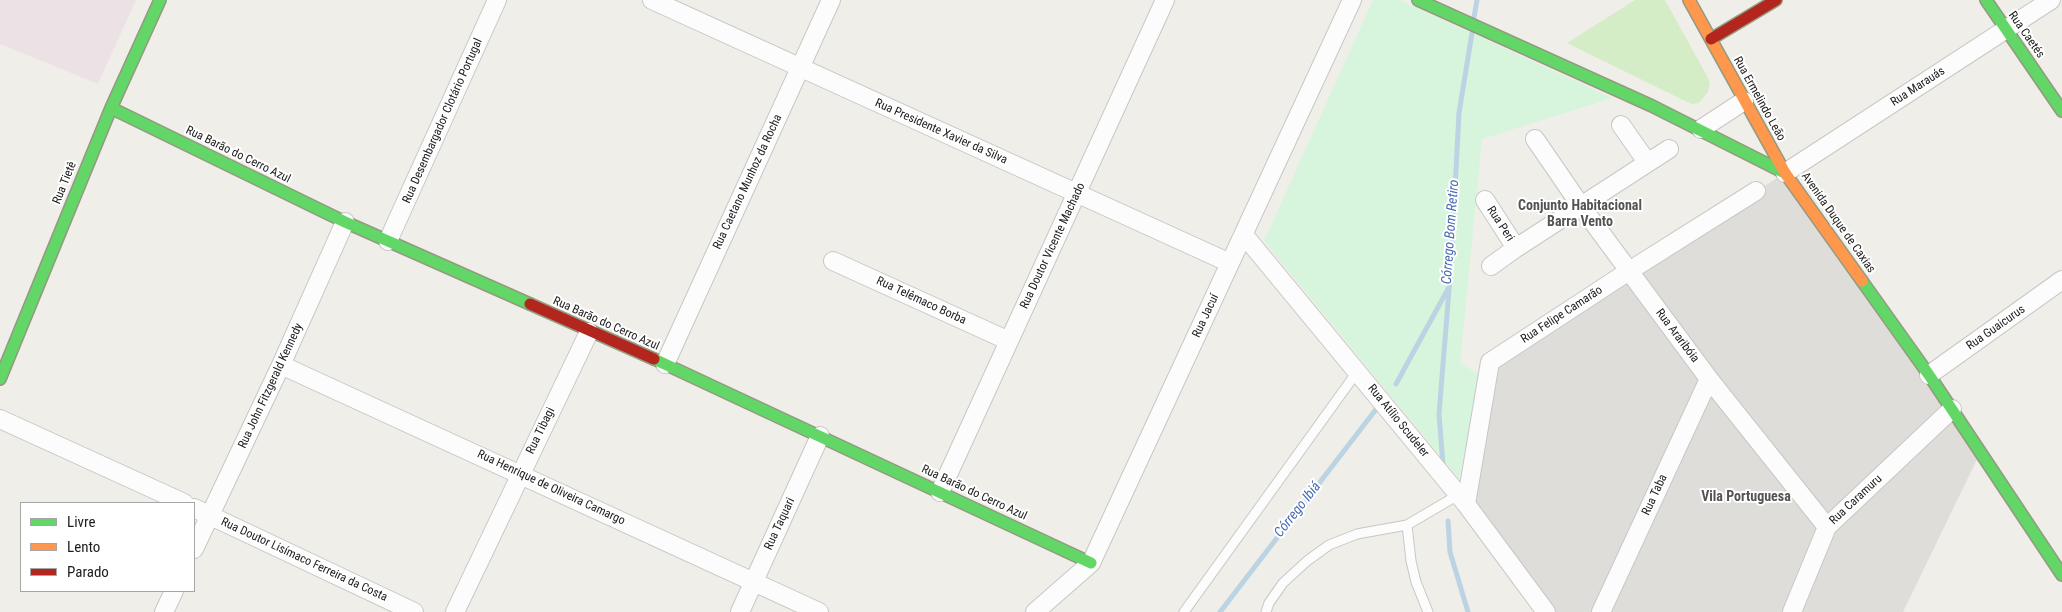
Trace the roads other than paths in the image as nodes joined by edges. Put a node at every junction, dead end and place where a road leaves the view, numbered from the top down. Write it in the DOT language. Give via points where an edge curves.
graph roads {
  1 [pos="160,0"];
  2 [pos="497,0"];
  3 [pos="652,0"];
  4 [pos="831,0"];
  5 [pos="1165,0"];
  6 [pos="1352,0"];
  7 [pos="1418,0"];
  8 [pos="1689,0"];
  9 [pos="1776,0"];
  10 [pos="1986,0"];
  11 [pos="2050,0"];
  12 [pos="2005,30"];
  13 [pos="1711,38"];
  14 [pos="800,68"];
  15 [pos="1744,102"];
  16 [pos="110,108"];
  17 [pos="2062,110"];
  18 [pos="1621,126"];
  19 [pos="1701,130"];
  20 [pos="1535,139"];
  21 [pos="1669,149"];
  22 [pos="1647,162"];
  23 [pos="1785,173"];
  24 [pos="1756,191"];
  25 [pos="1077,194"];
  26 [pos="1485,200"];
  27 [pos="1581,206"];
  28 [pos="345,222"];
  29 [pos="1244,235"];
  30 [pos="388,241"];
  31 [pos="1516,248"];
  32 [pos="833,261"];
  33 [pos="1230,263"];
  34 [pos="1491,266"];
  35 [pos="1629,271"];
  36 [pos="2062,280"];
  37 [pos="589,332"];
  38 [pos="1009,341"];
  39 [pos="665,364"];
  40 [pos="281,365"];
  41 [pos="1357,372"];
  42 [pos="1929,375"];
  43 [pos="1709,378"];
  44 [pos="0,379"];
  45 [pos="1952,409"];
  46 [pos="0,419"];
  47 [pos="820,436"];
  48 [pos="520,474"];
  49 [pos="940,492"];
  50 [pos="1462,499"];
  51 [pos="182,502"];
  52 [pos="202,512"];
  53 [pos="1407,525"];
  54 [pos="1827,527"];
  55 [pos="195,544"];
  56 [pos="1091,563"];
  57 [pos="2062,575"];
  58 [pos="754,581"];
  59 [pos="174,592"];
  60 [pos="164,612"];
  61 [pos="414,612"];
  62 [pos="455,612"];
  63 [pos="740,612"];
  64 [pos="819,612"];
  65 [pos="1034,612"];
  66 [pos="1184,612"];
  67 [pos="1266,612"];
  68 [pos="1428,612"];
  69 [pos="1546,612"];
  70 [pos="1600,612"];
  71 [pos="1792,612"];
  1 -- 16 [label="street, Rua Tietê"];
  2 -- 30 [label="street, Rua Desembargador Clotário Portugal"];
  3 -- 14 [label="street, Rua Presidente Xavier da Silva"];
  4 -- 14 [label="street, Rua Caetano Munhoz da Rocha"];
  5 -- 25 [label="street, Rua Doutor Vicente Machado"];
  6 -- 29 [label="street, Rua Jacuí"];
  7 -- 19 [label="street, Avenida Duque de Caxias"];
  8 -- 13 [label="street, Rua Ermelindo Leão"];
  9 -- 13 [label="street"];
  10 -- 12 [label="street, Rua Caetés"];
  11 -- 12 [label="street, Rua Marauás"];
  12 -- 17 [label="street, Rua Caetés"];
  12 -- 23 [label="street, Rua Marauás"];
  13 -- 15 [label="street, Rua Ermelindo Leão"];
  14 -- 25 [label="street, Rua Presidente Xavier da Silva"];
  14 -- 39 [label="street, Rua Caetano Munhoz da Rocha"];
  15 -- 19 [label="street"];
  15 -- 23 [label="street, Rua Ermelindo Leão"];
  16 -- 28 [label="street, Rua Barão do Cerro Azul"];
  16 -- 44 [label="street, Rua Tietê"];
  18 -- 22 [label="street"];
  19 -- 23 [label="street, Avenida Duque de Caxias"];
  20 -- 27 [label="street, Rua Araribóia"];
  21 -- 22 [label="street, Rua Peri"];
  22 -- 27 [label="street, Rua Peri"];
  23 -- 42 [label="street, Avenida Duque de Caxias"];
  24 -- 35 [label="street, Rua Felipe Camarão"];
  25 -- 33 [label="street, Rua Presidente Xavier da Silva"];
  25 -- 38 [label="street, Rua Doutor Vicente Machado"];
  26 -- 31 [label="street, Rua Peri"];
  27 -- 31 [label="street, Rua Peri"];
  27 -- 35 [label="street, Rua Araribóia"];
  28 -- 30 [label="street, Rua Barão do Cerro Azul"];
  28 -- 40 [label="street, Rua John Fitzgerald Kennedy"];
  29 -- 33 [label="street, Rua Jacuí"];
  29 -- 41 [label="street, Rua Atílio Scudeler"];
  30 -- 37 [label="street, Rua Barão do Cerro Azul"];
  31 -- 34 [label="street, Rua Peri"];
  32 -- 38 [label="street, Rua Telêmaco Borba"];
  33 -- 56 [label="street, Rua Jacuí"];
  35 -- 43 [label="street, Rua Araribóia"];
  35 -- 50 [label="street, Rua Felipe Camarão" via="1490,362"];
  36 -- 42 [label="street, Rua Guaicurus"];
  37 -- 39 [label="street, Rua Barão do Cerro Azul"];
  37 -- 48 [label="street, Rua Tibagi"];
  38 -- 49 [label="street, Rua Doutor Vicente Machado"];
  39 -- 47 [label="street, Rua Barão do Cerro Azul"];
  40 -- 48 [label="street, Rua Henrique de Oliveira Camargo"];
  40 -- 52 [label="street, Rua John Fitzgerald Kennedy"];
  41 -- 50 [label="street, Rua Atílio Scudeler"];
  41 -- 66 [label="lane"];
  42 -- 45 [label="street, Avenida Duque de Caxias"];
  43 -- 54 [label="street, Rua Araribóia"];
  43 -- 70 [label="street, Rua Taba"];
  45 -- 54 [label="street, Rua Caramuru"];
  45 -- 57 [label="street, Avenida Duque de Caxias"];
  46 -- 51 [label="street"];
  47 -- 49 [label="street, Rua Barão do Cerro Azul"];
  47 -- 58 [label="street, Rua Taquari"];
  48 -- 58 [label="street, Rua Henrique de Oliveira Camargo"];
  48 -- 62 [label="street, Rua Tibagi"];
  49 -- 56 [label="street, Rua Barão do Cerro Azul"];
  50 -- 53 [label="lane"];
  50 -- 69 [label="street, Rua Atílio Scudeler"];
  52 -- 55 [label="street, Rua John Fitzgerald Kennedy"];
  52 -- 61 [label="street, Rua Doutor Lisímaco Ferreira da Costa"];
  53 -- 67 [label="lane" via="1357,534 1329,545 1283,583"];
  53 -- 68 [label="lane" via="1416,582"];
  54 -- 71 [label="street, Rua Caramuru"];
  56 -- 65 [label="street, Rua Jacuí"];
  58 -- 63 [label="street, Rua Taquari"];
  58 -- 64 [label="street, Rua Henrique de Oliveira Camargo"];
  59 -- 60 [label="street"];
}
